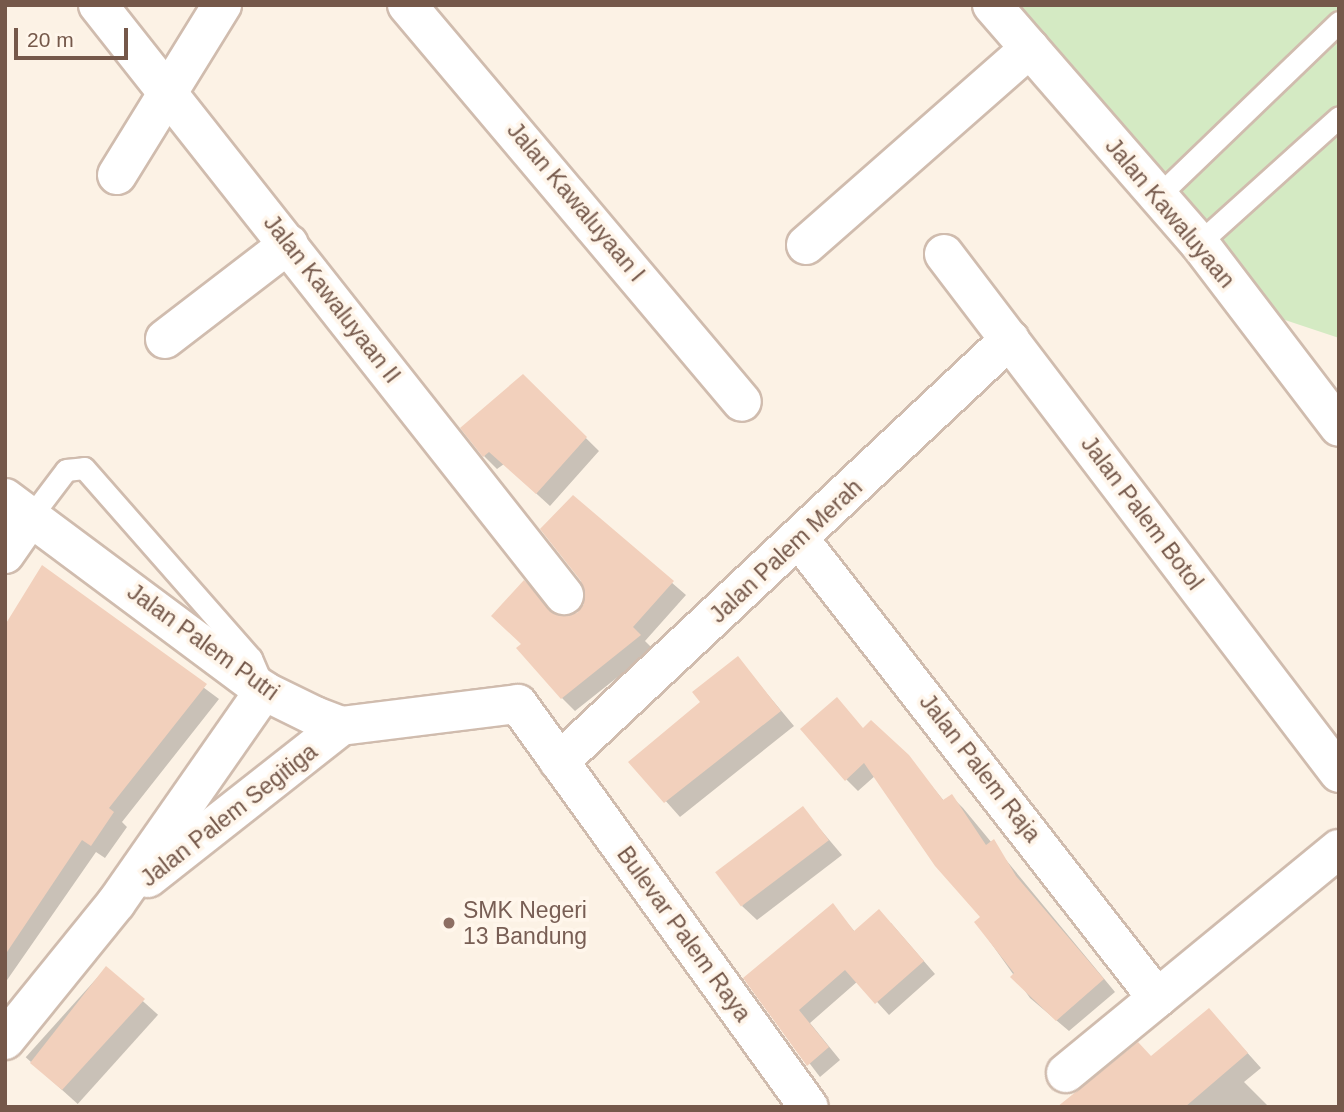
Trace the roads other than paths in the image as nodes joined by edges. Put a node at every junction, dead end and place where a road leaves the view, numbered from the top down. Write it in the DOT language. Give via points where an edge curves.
graph roads {
  1 [pos="98,5"];
  2 [pos="222,5"];
  3 [pos="407,5"];
  4 [pos="992,5"];
  5 [pos="1339,22"];
  6 [pos="1030,48"];
  7 [pos="167,86"];
  8 [pos="1339,117"];
  9 [pos="117,174"];
  10 [pos="1158,196"];
  11 [pos="1199,243"];
  12 [pos="289,244"];
  13 [pos="806,245"];
  14 [pos="944,254"];
  15 [pos="165,339"];
  16 [pos="1010,339"];
  17 [pos="742,402"];
  18 [pos="1334,410"];
  19 [pos="19,507"];
  20 [pos="800,540"];
  21 [pos="5,554"];
  22 [pos="564,595"];
  23 [pos="264,691"];
  24 [pos="341,726"];
  25 [pos="559,762"];
  26 [pos="1339,773"];
  27 [pos="1339,849"];
  28 [pos="116,903"];
  29 [pos="1157,998"];
  30 [pos="5,1040"];
  31 [pos="1066,1073"];
  32 [pos="808,1107"];
  1 -- 7 [label="street, Jalan Kawaluyaan II"];
  2 -- 7 [label="street"];
  3 -- 17 [label="street, Jalan Kawaluyaan I"];
  4 -- 6 [label="street, Jalan Kawaluyaan"];
  5 -- 10 [label="lane"];
  6 -- 10 [label="street, Jalan Kawaluyaan"];
  6 -- 13 [label="street"];
  7 -- 9 [label="street"];
  7 -- 12 [label="street, Jalan Kawaluyaan II"];
  8 -- 11 [label="lane"];
  10 -- 11 [label="street, Jalan Kawaluyaan"];
  11 -- 18 [label="street, Jalan Kawaluyaan"];
  12 -- 15 [label="street"];
  12 -- 22 [label="street, Jalan Kawaluyaan II"];
  14 -- 16 [label="street, Jalan Palem Botol"];
  16 -- 20 [label="street, Jalan Palem Merah"];
  16 -- 26 [label="street, Jalan Palem Botol"];
  19 -- 21 [label="street"];
  19 -- 23 [label="street, Jalan Palem Putri"];
  19 -- 23 [label="lane" via="66,470 84,468 251,658"];
  20 -- 25 [label="street, Jalan Palem Merah"];
  20 -- 29 [label="street, Jalan Palem Raja"];
  23 -- 24 [label="street, Jalan Palem Putri"];
  23 -- 28 [label="street, Jalan Palem Segitiga"];
  24 -- 25 [label="street" via="519,704"];
  24 -- 28 [label="street, Jalan Palem Segitiga"];
  25 -- 32 [label="street, Bulevar Palem Raya"];
  27 -- 29 [label="street"];
  28 -- 30 [label="street, Jalan Palem Segitiga"];
  29 -- 31 [label="street"];
}
